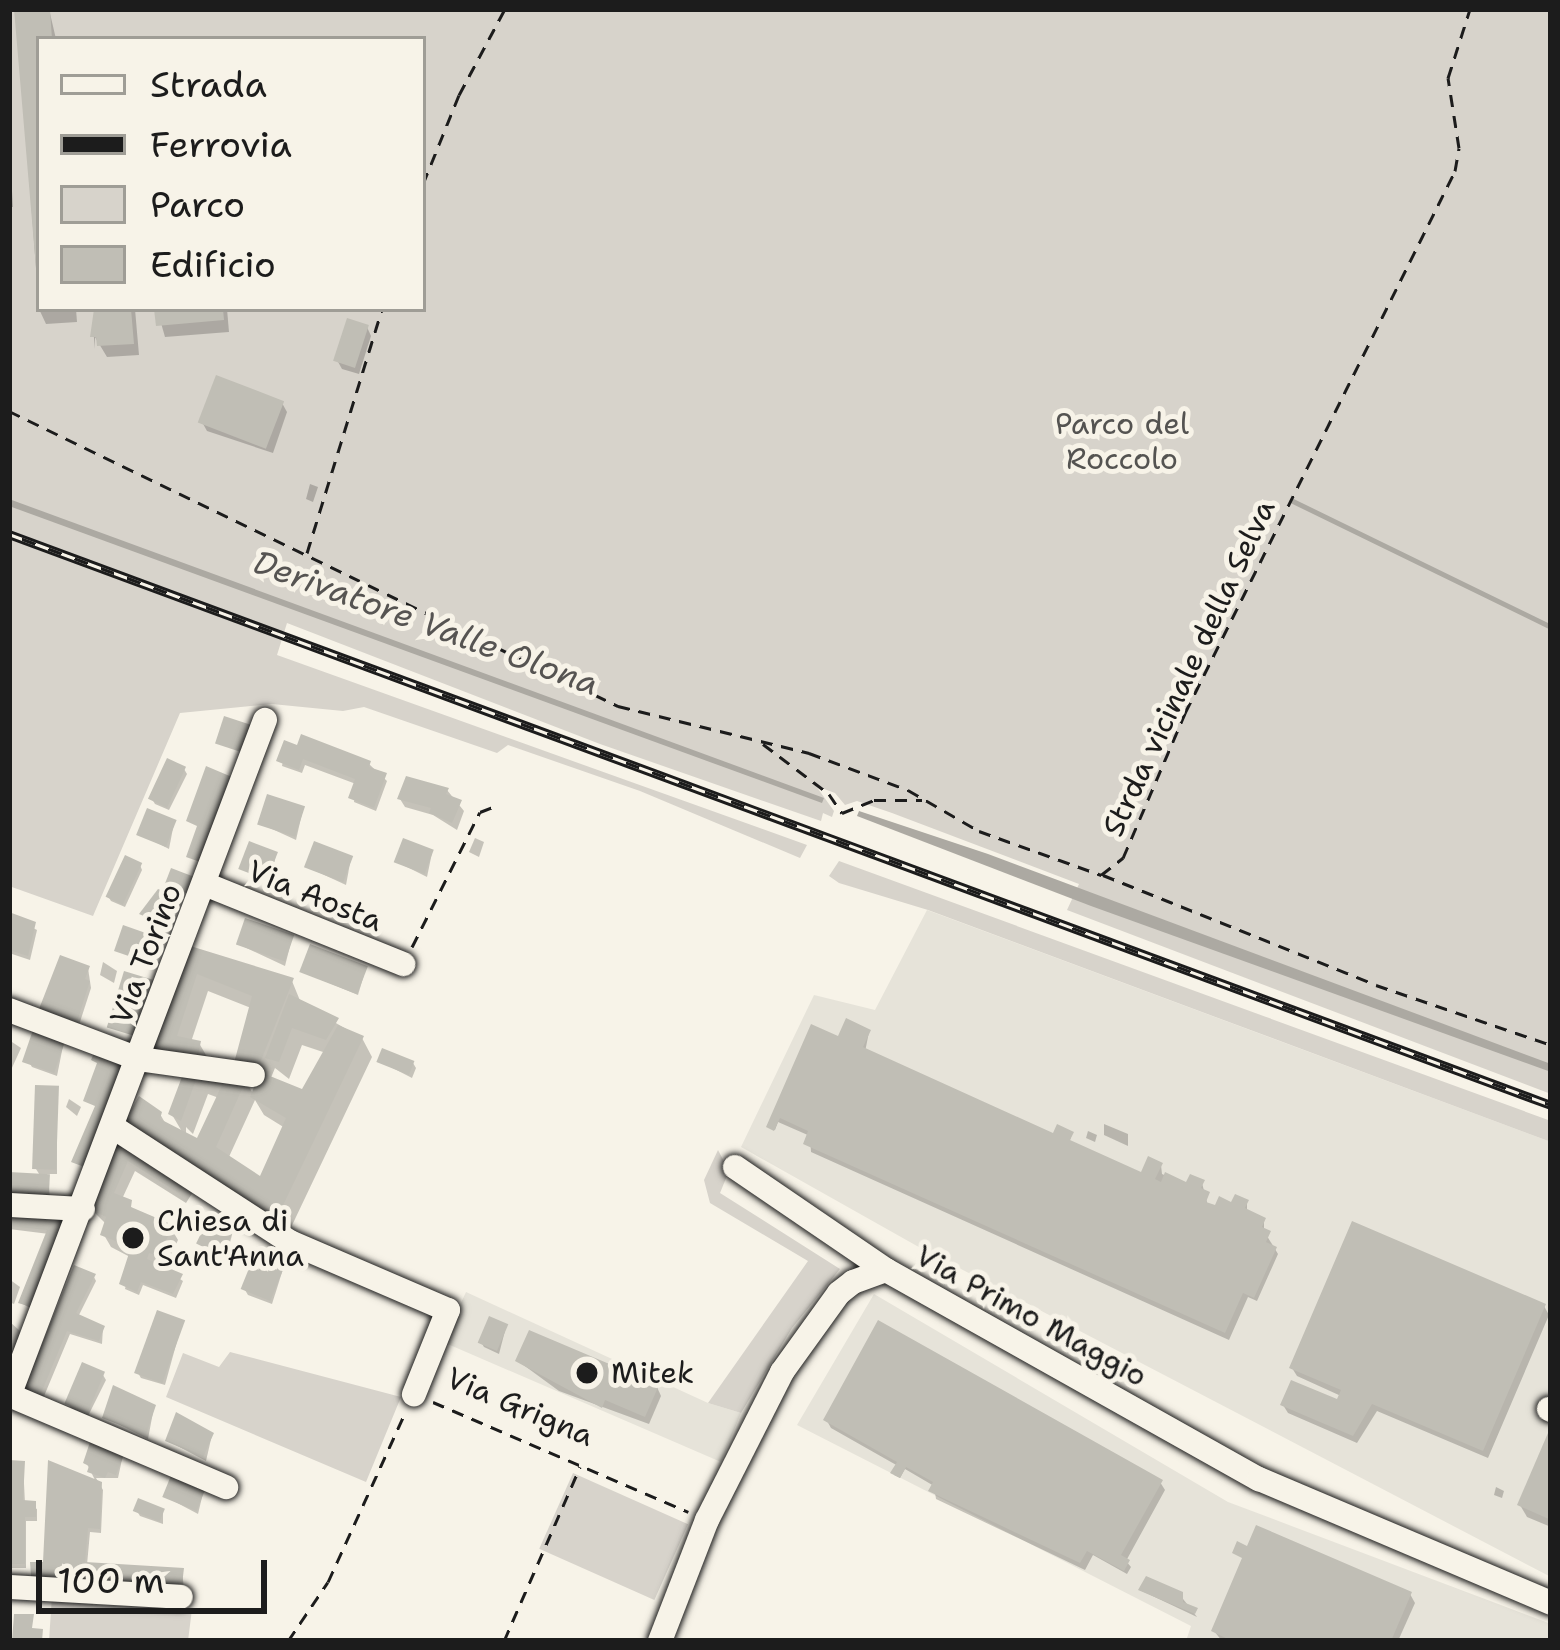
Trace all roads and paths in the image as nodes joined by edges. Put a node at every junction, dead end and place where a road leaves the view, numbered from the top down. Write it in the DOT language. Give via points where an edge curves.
graph roads {
  1 [pos="505,9"];
  2 [pos="1471,9"];
  3 [pos="426,177"];
  4 [pos="381,312"];
  5 [pos="9,411"];
  6 [pos="307,553"];
  7 [pos="265,720"];
  8 [pos="762,743"];
  9 [pos="927,800"];
  10 [pos="498,805"];
  11 [pos="1101,875"];
  12 [pos="205,884"];
  13 [pos="404,964"];
  14 [pos="9,1010"];
  15 [pos="1551,1045"];
  16 [pos="139,1059"];
  17 [pos="253,1075"];
  18 [pos="113,1127"];
  19 [pos="734,1167"];
  20 [pos="9,1205"];
  21 [pos="82,1209"];
  22 [pos="886,1270"];
  23 [pos="414,1394"];
  24 [pos="9,1396"];
  25 [pos="580,1466"];
  26 [pos="226,1487"];
  27 [pos="706,1520"];
  28 [pos="9,1587"];
  29 [pos="182,1597"];
  30 [pos="1551,1603"];
  31 [pos="288,1641"];
  32 [pos="503,1641"];
  33 [pos="660,1641"];
  1 -- 3 [label="path"];
  2 -- 11 [label="path, Strda vicinale della Selva" via="1449,68 1459,148 1452,177 1185,713 1124,858"];
  4 -- 6 [label="path"];
  5 -- 6 [label="path, Strda vicinale della Selva"];
  6 -- 8 [label="path, Strda vicinale della Selva" via="618,706"];
  7 -- 12 [label="street, Via Torino"];
  8 -- 9 [label="path, Strda vicinale della Selva"];
  8 -- 9 [label="path" via="842,813 874,800"];
  9 -- 11 [label="path, Strda vicinale della Selva" via="979,831"];
  10 -- 13 [label="path" via="480,812"];
  11 -- 15 [label="path"];
  12 -- 13 [label="street, Via Aosta"];
  12 -- 16 [label="street, Via Torino"];
  14 -- 16 [label="street"];
  16 -- 17 [label="street"];
  16 -- 18 [label="street, Via Torino"];
  18 -- 21 [label="street, Via Torino"];
  18 -- 23 [label="street, Via Grigna" via="290,1242 448,1310"];
  19 -- 22 [label="street"];
  20 -- 21 [label="street"];
  21 -- 24 [label="street, Via Torino"];
  22 -- 27 [label="street, Via Primo Maggio" via="853,1282 812,1326"];
  22 -- 30 [label="street, Via Primo Maggio" via="1259,1479"];
  23 -- 25 [label="path, Via Grigna"];
  23 -- 31 [label="path" via="328,1582"];
  24 -- 26 [label="street"];
  25 -- 27 [label="path, Via Grigna"];
  25 -- 32 [label="path"];
  27 -- 33 [label="street, Via Primo Maggio"];
  28 -- 29 [label="street"];
}
